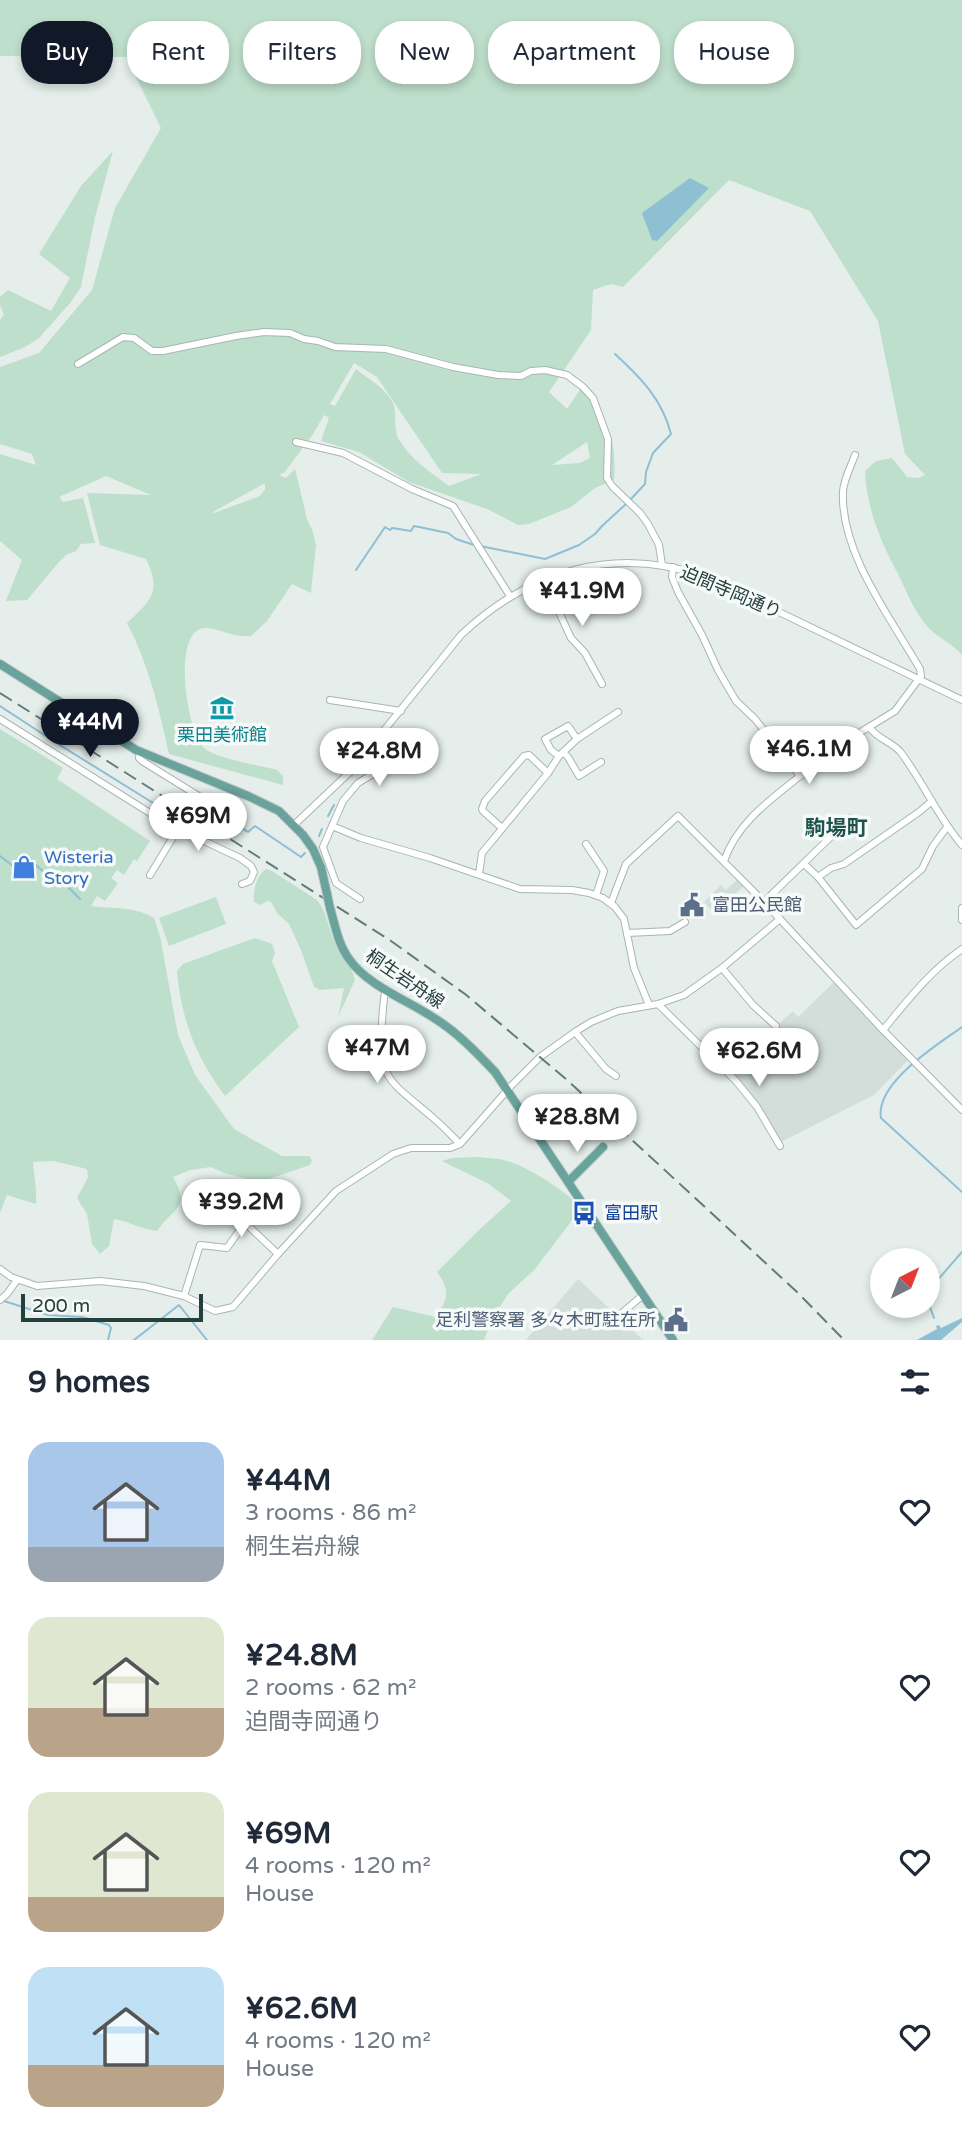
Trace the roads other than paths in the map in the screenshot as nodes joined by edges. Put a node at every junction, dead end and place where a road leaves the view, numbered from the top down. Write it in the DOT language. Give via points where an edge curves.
graph roads {
  1 [pos="78,364"];
  2 [pos="296,442"];
  3 [pos="855,455"];
  4 [pos="662,565"];
  5 [pos="673,567"];
  6 [pos="546,578"];
  7 [pos="510,596"];
  8 [pos="0,664"];
  9 [pos="919,679"];
  10 [pos="602,684"];
  11 [pos="330,700"];
  12 [pos="962,700"];
  13 [pos="401,711"];
  14 [pos="618,712"];
  15 [pos="0,719"];
  16 [pos="869,727"];
  17 [pos="577,739"];
  18 [pos="140,752"];
  19 [pos="367,752"];
  20 [pos="561,754"];
  21 [pos="601,762"];
  22 [pos="548,773"];
  23 [pos="800,776"];
  24 [pos="932,801"];
  25 [pos="218,808"];
  26 [pos="850,818"];
  27 [pos="166,823"];
  28 [pos="295,825"];
  29 [pos="332,826"];
  30 [pos="947,827"];
  31 [pos="502,828"];
  32 [pos="586,844"];
  33 [pos="962,845"];
  34 [pos="724,860"];
  35 [pos="804,864"];
  36 [pos="479,874"];
  37 [pos="150,875"];
  38 [pos="818,877"];
  39 [pos="242,884"];
  40 [pos="596,895"];
  41 [pos="360,899"];
  42 [pos="764,902"];
  43 [pos="611,903"];
  44 [pos="962,908"];
  45 [pos="780,919"];
  46 [pos="962,920"];
  47 [pos="685,922"];
  48 [pos="627,933"];
  49 [pos="962,949"];
  50 [pos="722,968"];
  51 [pos="386,989"];
  52 [pos="658,1004"];
  53 [pos="649,1005"];
  54 [pos="776,1026"];
  55 [pos="883,1030"];
  56 [pos="575,1032"];
  57 [pos="615,1076"];
  58 [pos="508,1090"];
  59 [pos="962,1111"];
  60 [pos="460,1144"];
  61 [pos="780,1146"];
  62 [pos="603,1147"];
  63 [pos="569,1181"];
  64 [pos="225,1204"];
  65 [pos="244,1224"];
  66 [pos="278,1254"];
  67 [pos="0,1269"];
  68 [pos="18,1280"];
  69 [pos="643,1295"];
  70 [pos="184,1296"];
  71 [pos="0,1300"];
  72 [pos="616,1318"];
  73 [pos="673,1340"];
  1 -- 4 [label="street" via="123,337 134,338 152,351 163,351 264,332 290,333 348,349 402,352 498,375 545,370 567,374 593,398 608,439 607,478 648,524"];
  2 -- 7 [label="street" via="343,453 453,506"];
  3 -- 9 [label="street" via="843,490 850,537 873,590 920,669"];
  4 -- 5 [label="street, 迫間寺岡通り"];
  4 -- 6 [label="street, 迫間寺岡通り" via="611,564"];
  5 -- 9 [label="street, 迫間寺岡通り" via="722,585"];
  5 -- 23 [label="street" via="678,592 736,701"];
  6 -- 7 [label="street, 迫間寺岡通り"];
  6 -- 10 [label="street" via="571,638"];
  7 -- 13 [label="street, 迫間寺岡通り" via="461,635"];
  8 -- 18 [label="main road"];
  9 -- 12 [label="street, 迫間寺岡通り"];
  9 -- 16 [label="street" via="895,712"];
  11 -- 13 [label="street"];
  13 -- 19 [label="street, 迫間寺岡通り"];
  14 -- 17 [label="street"];
  15 -- 27 [label="street"];
  16 -- 23 [label="street"];
  16 -- 24 [label="street" via="899,750"];
  17 -- 20 [label="street"];
  17 -- 20 [label="street" via="568,726 545,739 551,750"];
  18 -- 25 [label="street" via="142,761"];
  18 -- 28 [label="main road" via="269,805"];
  19 -- 28 [label="street, 迫間寺岡通り"];
  19 -- 29 [label="street" via="376,760 378,771 346,797"];
  20 -- 21 [label="street" via="568,757 579,776"];
  20 -- 22 [label="street"];
  22 -- 31 [label="street"];
  22 -- 31 [label="street" via="529,755 524,756 485,801 483,811"];
  23 -- 34 [label="street" via="751,817"];
  24 -- 30 [label="street"];
  24 -- 38 [label="street" via="844,864"];
  26 -- 35 [label="street"];
  27 -- 37 [label="street" via="175,834"];
  27 -- 39 [label="street" via="251,866 253,879"];
  28 -- 51 [label="main road, 桐生岩舟線, bridge" via="317,857 339,940 349,959"];
  29 -- 36 [label="street"];
  29 -- 41 [label="street" via="323,847 336,883"];
  30 -- 33 [label="street"];
  30 -- 38 [label="street" via="922,869 856,925"];
  31 -- 36 [label="street" via="482,853"];
  32 -- 40 [label="street" via="604,872"];
  34 -- 42 [label="street"];
  34 -- 43 [label="street" via="678,816 626,864"];
  35 -- 38 [label="street"];
  35 -- 42 [label="street"];
  36 -- 40 [label="street" via="520,889"];
  40 -- 43 [label="street"];
  42 -- 45 [label="street"];
  43 -- 48 [label="street" via="622,915"];
  44 -- 46 [label="street"];
  45 -- 50 [label="street"];
  45 -- 55 [label="street"];
  47 -- 48 [label="street" via="670,931"];
  48 -- 53 [label="street" via="634,968"];
  49 -- 55 [label="street" via="916,991"];
  50 -- 52 [label="street" via="684,995"];
  50 -- 54 [label="street"];
  51 -- 58 [label="main road, 桐生岩舟線" via="456,1033"];
  51 -- 60 [label="street" via="381,1060 387,1076"];
  52 -- 53 [label="street"];
  52 -- 61 [label="street" via="736,1080"];
  53 -- 56 [label="street" via="618,1011"];
  55 -- 59 [label="street"];
  56 -- 57 [label="street"];
  56 -- 58 [label="street" via="540,1057"];
  58 -- 60 [label="street"];
  58 -- 63 [label="main road, 桐生岩舟線"];
  60 -- 66 [label="street" via="393,1154 336,1191"];
  62 -- 63 [label="main road"];
  63 -- 69 [label="main road, 桐生岩舟線"];
  64 -- 65 [label="street"];
  65 -- 66 [label="street"];
  65 -- 70 [label="street" via="227,1248 200,1245"];
  66 -- 70 [label="street" via="233,1307 215,1311"];
  67 -- 68 [label="street"];
  68 -- 70 [label="street" via="37,1286 100,1281"];
  68 -- 71 [label="street"];
  69 -- 72 [label="street"];
  69 -- 73 [label="main road, 桐生岩舟線"];
}
